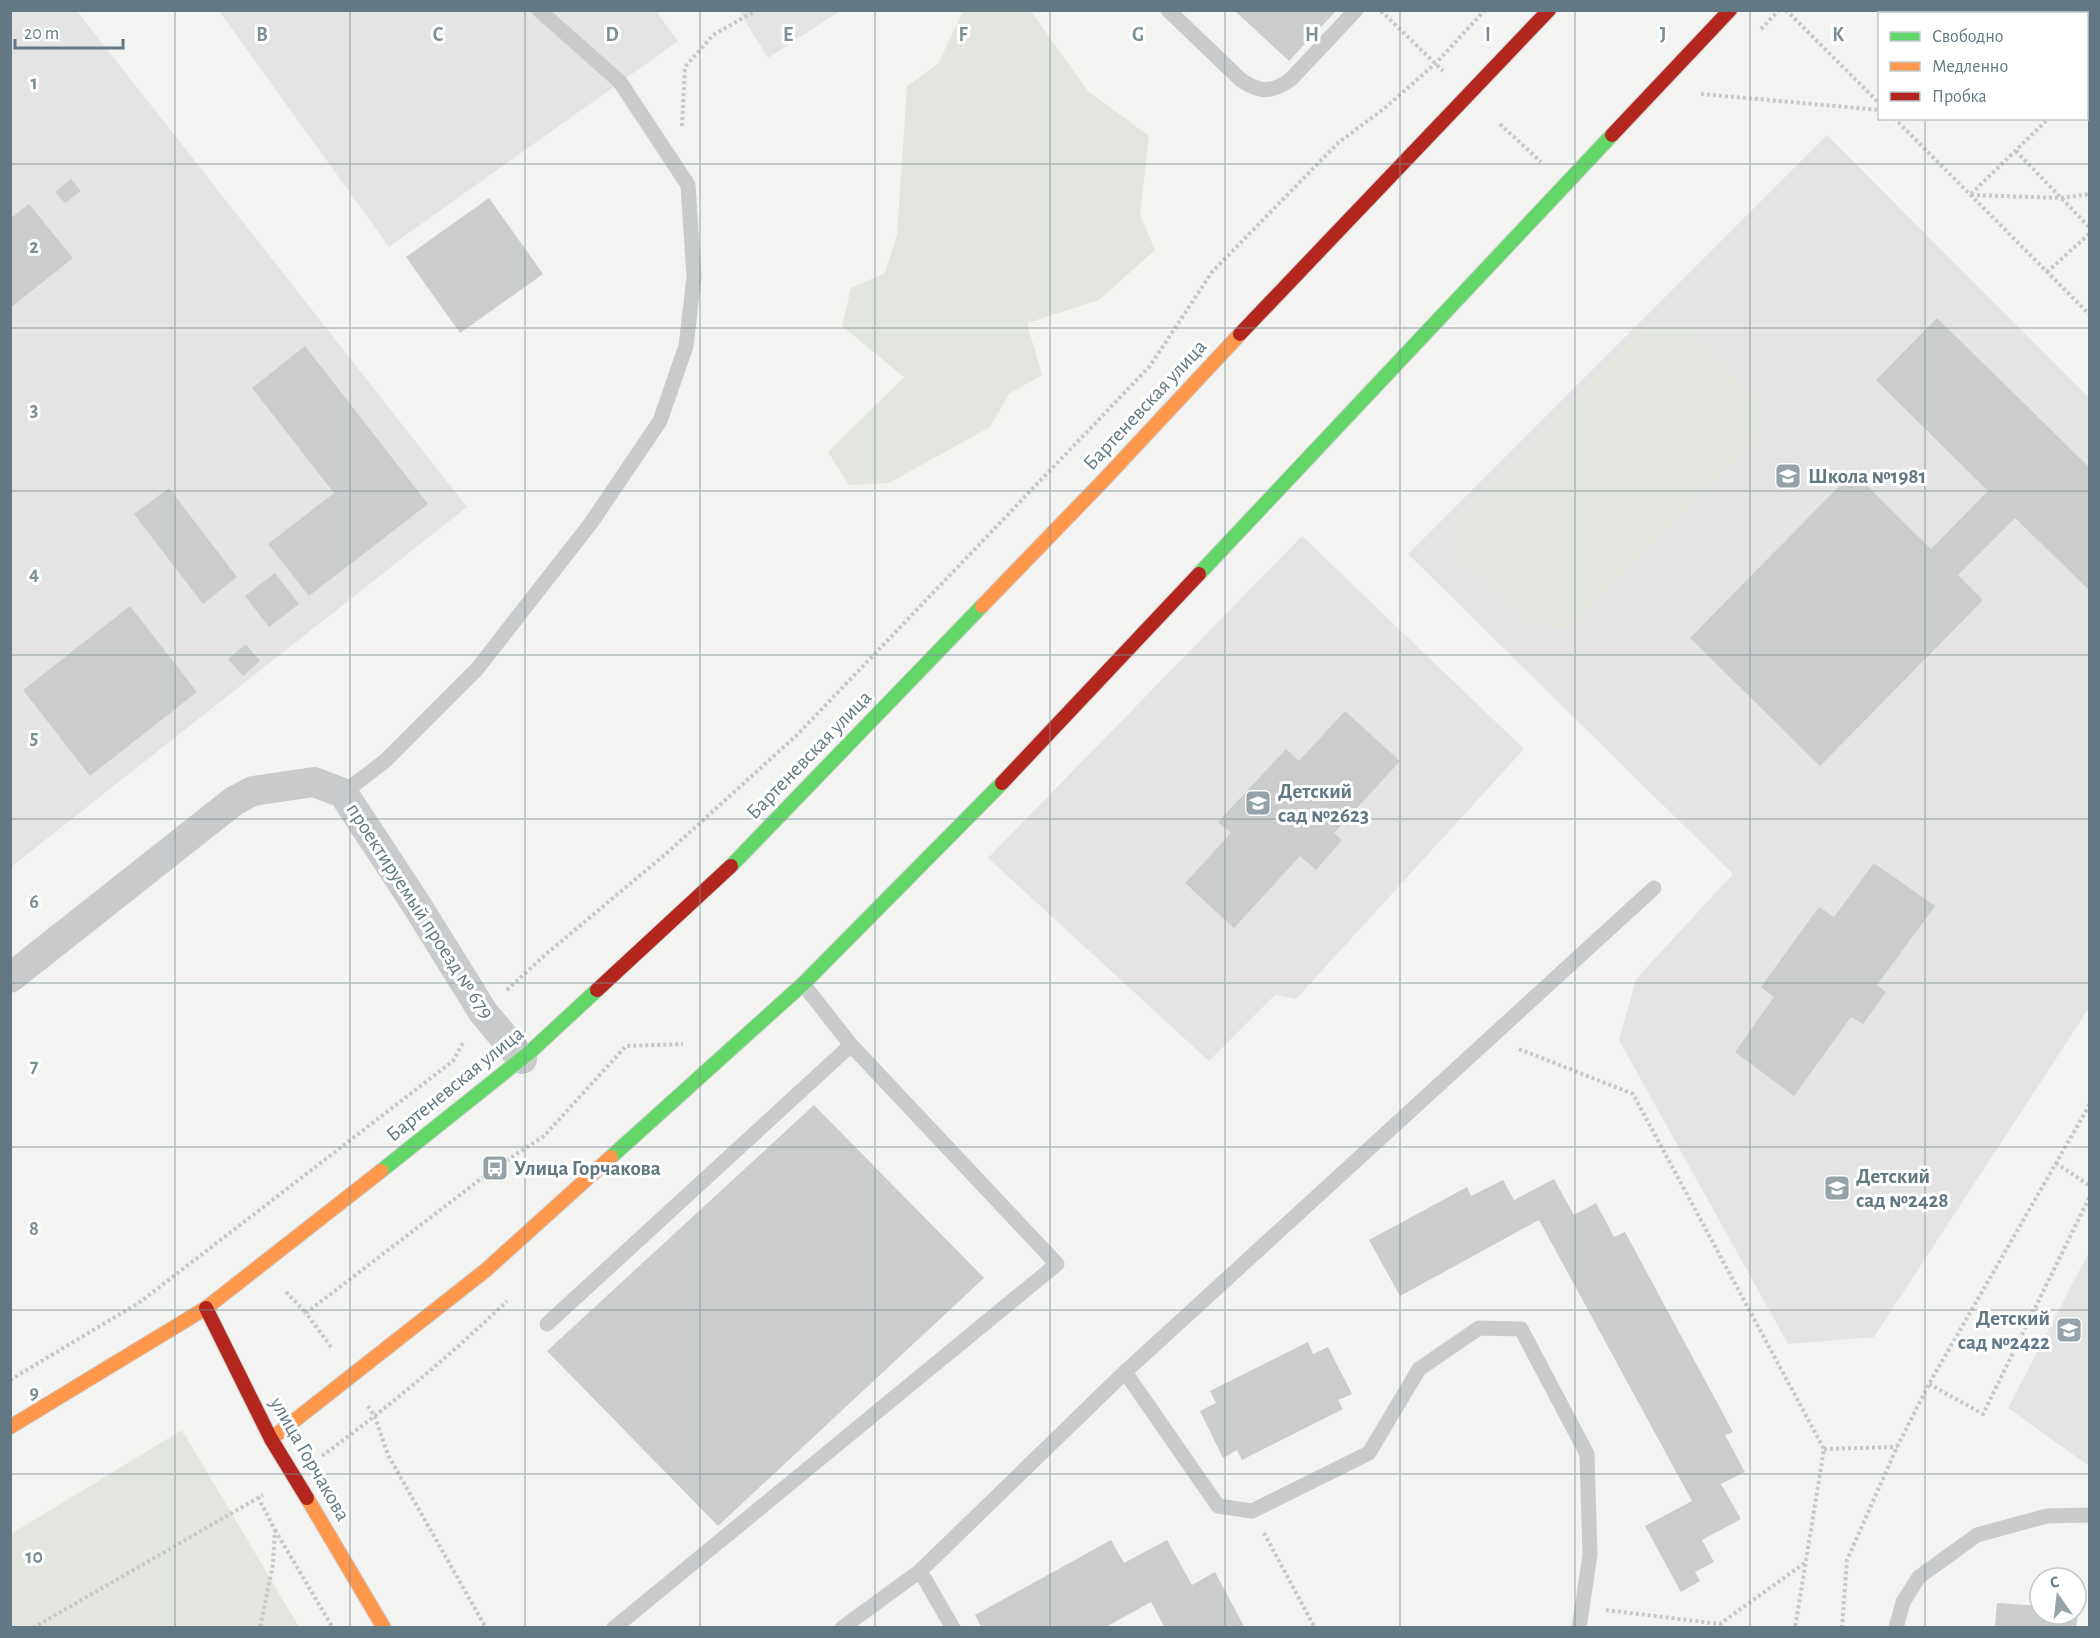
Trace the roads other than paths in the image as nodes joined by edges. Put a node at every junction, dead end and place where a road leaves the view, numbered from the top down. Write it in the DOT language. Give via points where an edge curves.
graph roads {
  1 [pos="539,10"];
  2 [pos="1168,10"];
  3 [pos="1356,10"];
  4 [pos="1730,10"];
  5 [pos="1544,13"];
  6 [pos="343,793"];
  7 [pos="1654,888"];
  8 [pos="10,978"];
  9 [pos="803,984"];
  10 [pos="851,1045"];
  11 [pos="522,1059"];
  12 [pos="206,1308"];
  13 [pos="547,1324"];
  14 [pos="1125,1372"];
  15 [pos="10,1426"];
  16 [pos="271,1439"];
  17 [pos="2090,1515"];
  18 [pos="920,1571"];
  19 [pos="384,1628"];
  20 [pos="614,1628"];
  21 [pos="843,1628"];
  22 [pos="953,1628"];
  23 [pos="1578,1628"];
  24 [pos="1896,1628"];
  1 -- 6 [label="lane" via="620,82 688,185 694,278 686,345 660,421 591,523 477,669 385,761"];
  2 -- 3 [label="lane" via="1241,80 1252,88 1266,90 1280,88 1291,79"];
  4 -- 9 [label="street" via="990,796"];
  5 -- 11 [label="street, Бартеневская улица" via="1101,483 738,859"];
  6 -- 8 [label="street, проектируемый проезд № 679" via="314,782 253,791 234,801"];
  6 -- 11 [label="street, проектируемый проезд № 679" via="483,1012"];
  7 -- 14 [label="lane"];
  9 -- 10 [label="lane"];
  9 -- 16 [label="street" via="486,1270"];
  10 -- 13 [label="lane"];
  10 -- 20 [label="lane" via="1058,1264"];
  11 -- 12 [label="street, Бартеневская улица"];
  12 -- 15 [label="street, Бартеневская улица"];
  12 -- 16 [label="street, улица Горчакова"];
  14 -- 18 [label="lane"];
  14 -- 23 [label="lane" via="1218,1506 1252,1511 1369,1453 1419,1369 1479,1328 1521,1329 1587,1454 1590,1555"];
  16 -- 19 [label="street, улица Горчакова"];
  17 -- 24 [label="lane" via="2047,1516 1977,1535 1919,1577 1903,1602"];
  18 -- 21 [label="lane"];
  18 -- 22 [label="lane"];
}
